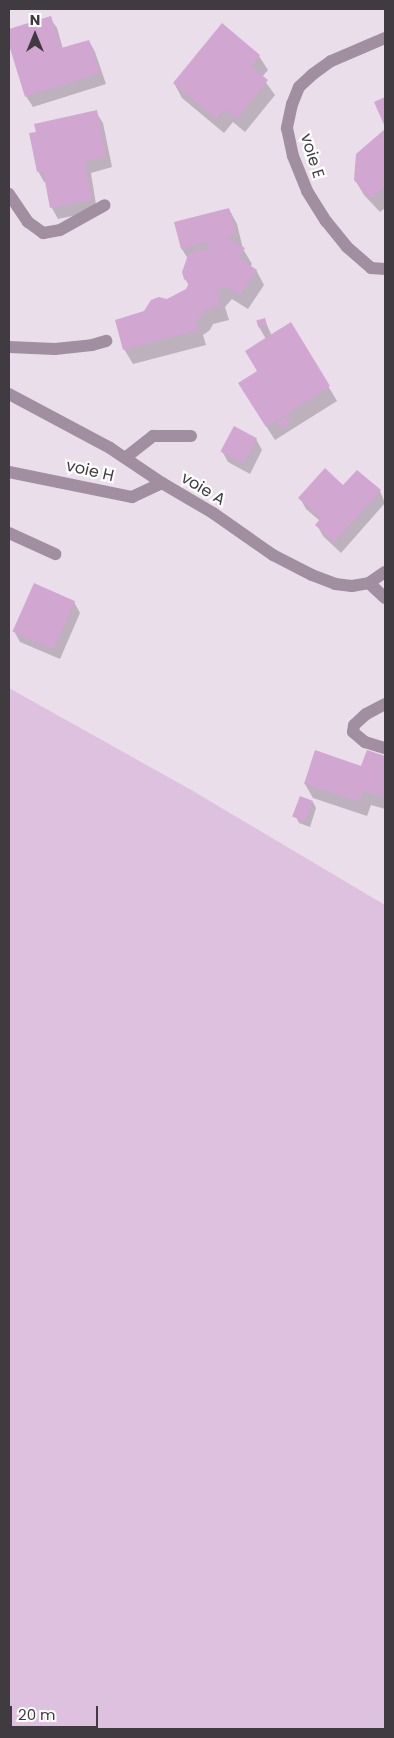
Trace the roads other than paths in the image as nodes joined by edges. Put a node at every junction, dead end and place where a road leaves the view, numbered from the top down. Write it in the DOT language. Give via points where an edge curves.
graph roads {
  1 [pos="385,38"];
  2 [pos="9,194"];
  3 [pos="106,205"];
  4 [pos="385,269"];
  5 [pos="106,341"];
  6 [pos="9,346"];
  7 [pos="9,394"];
  8 [pos="191,436"];
  9 [pos="125,458"];
  10 [pos="9,472"];
  11 [pos="162,483"];
  12 [pos="9,534"];
  13 [pos="55,554"];
  14 [pos="385,572"];
  15 [pos="369,583"];
  16 [pos="385,598"];
  17 [pos="385,704"];
  18 [pos="385,748"];
  1 -- 4 [label="street, voie E" via="312,74 299,87 287,128 306,191 326,221 347,247 371,268"];
  2 -- 3 [label="street" via="28,222 43,233 60,230"];
  5 -- 6 [label="street" via="55,349"];
  7 -- 9 [label="street, voie A"];
  8 -- 9 [label="street" via="153,436"];
  9 -- 11 [label="street, voie A"];
  10 -- 11 [label="street, voie H" via="132,497"];
  11 -- 15 [label="street, voie A" via="312,575 335,584"];
  12 -- 13 [label="street"];
  14 -- 15 [label="street, voie A"];
  15 -- 16 [label="street"];
  17 -- 18 [label="street" via="366,714 354,725 353,732 365,742"];
}
